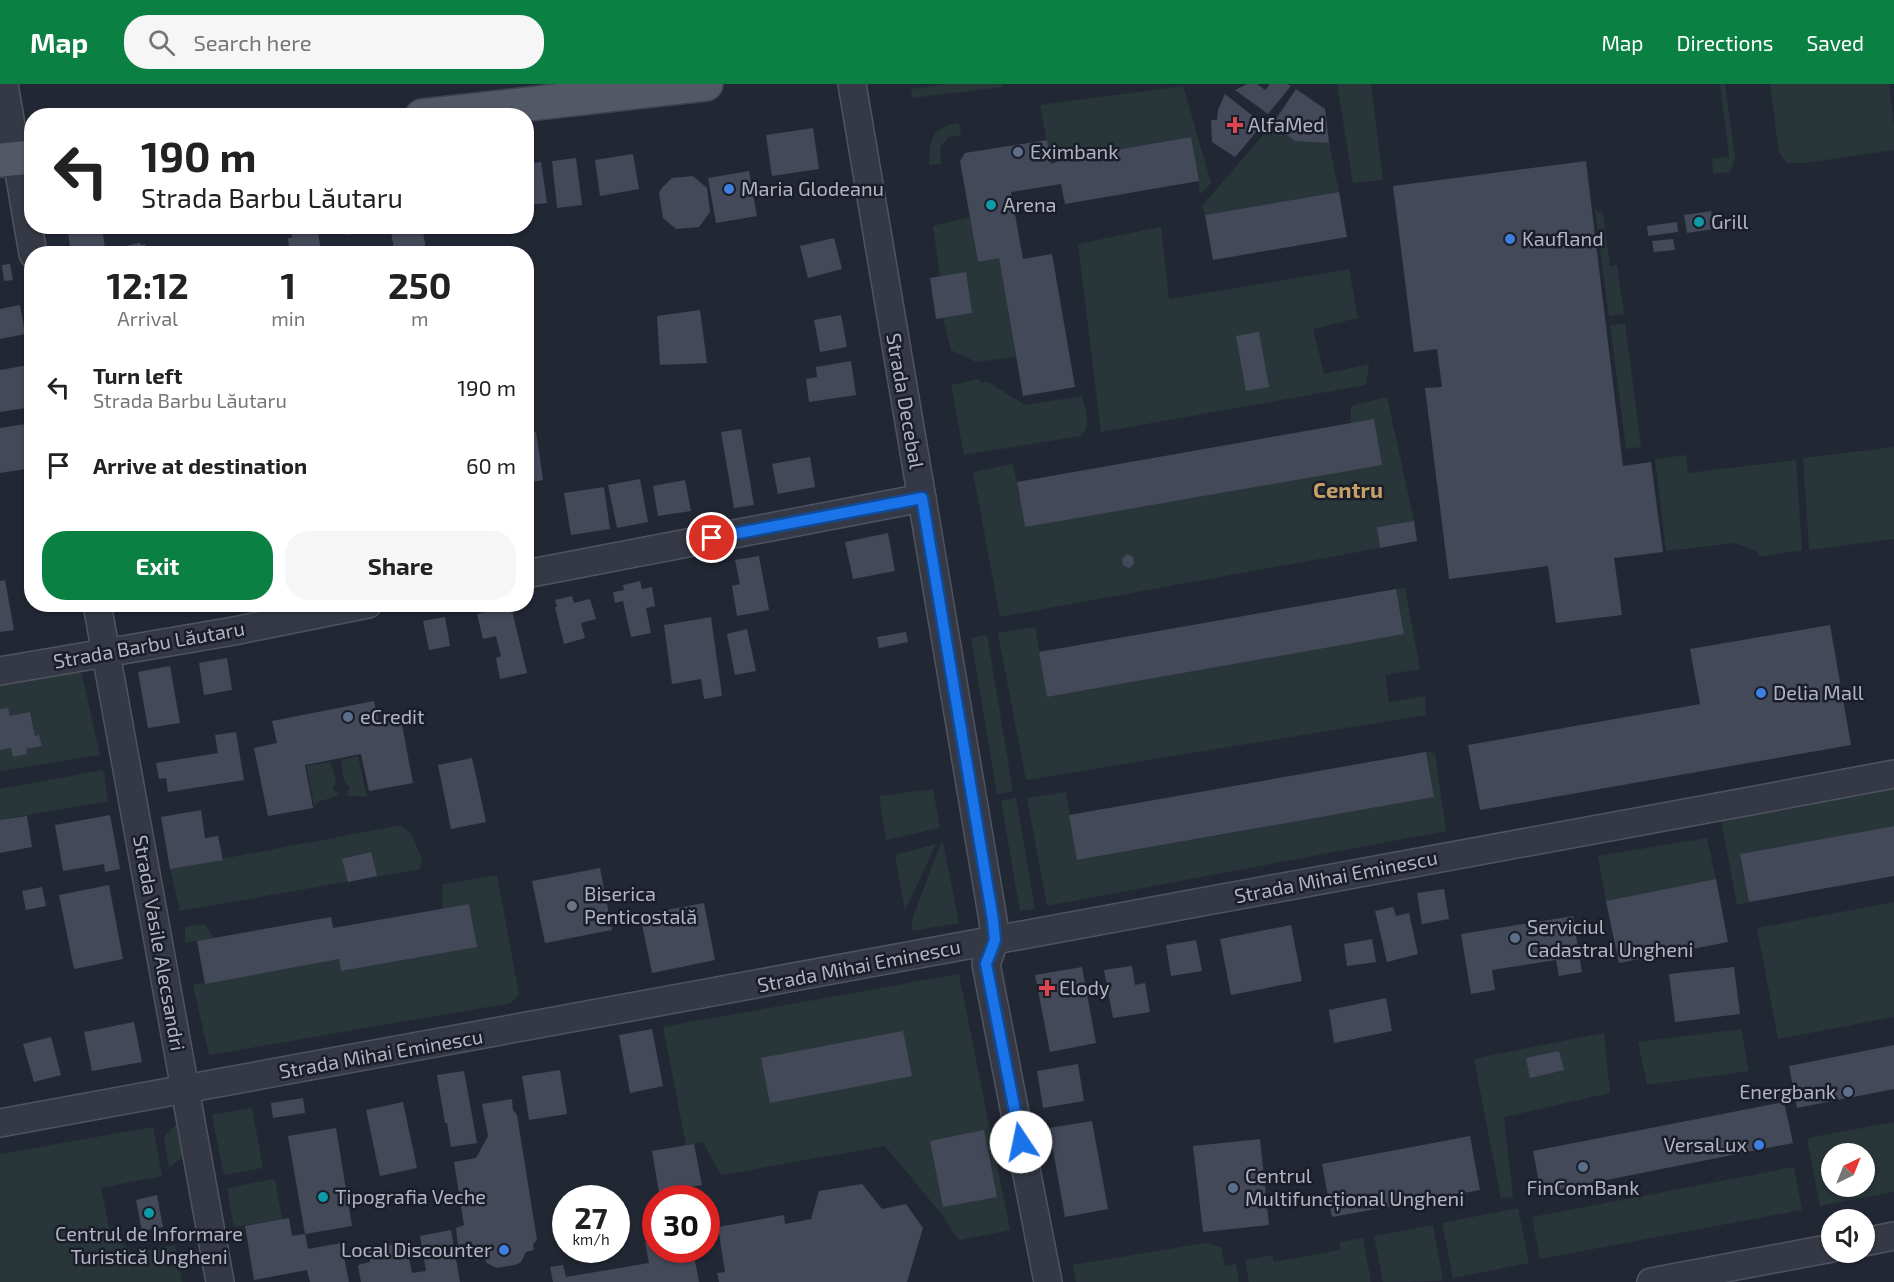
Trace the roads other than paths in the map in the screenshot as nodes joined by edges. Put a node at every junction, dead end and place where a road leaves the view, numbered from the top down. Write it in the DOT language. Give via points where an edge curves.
graph roads {
  1 [pos="4,84"];
  2 [pos="706,84"];
  3 [pos="852,84"];
  4 [pos="493,108"];
  5 [pos="16,158"];
  6 [pos="24,203"];
  7 [pos="922,498"];
  8 [pos="534,572"];
  9 [pos="98,612"];
  10 [pos="325,612"];
  11 [pos="106,653"];
  12 [pos="0,670"];
  13 [pos="1894,774"];
  14 [pos="995,940"];
  15 [pos="184,1089"];
  16 [pos="0,1123"];
  17 [pos="1894,1236"];
  18 [pos="1875,1240"];
  19 [pos="1821,1250"];
  20 [pos="220,1282"];
  21 [pos="1048,1282"];
  22 [pos="1651,1282"];
  1 -- 5 [label="street"];
  2 -- 4 [label="main road"];
  3 -- 7 [label="street, Strada Decebal"];
  5 -- 6 [label="street"];
  7 -- 8 [label="street"];
  7 -- 14 [label="street, Strada Decebal"];
  9 -- 11 [label="street, Strada Vasile Alecsandri"];
  10 -- 11 [label="street, Strada Barbu Lăutaru"];
  11 -- 12 [label="street, Strada Barbu Lăutaru"];
  11 -- 15 [label="street, Strada Vasile Alecsandri"];
  13 -- 14 [label="street, Strada Mihai Eminescu"];
  14 -- 15 [label="street, Strada Mihai Eminescu"];
  14 -- 21 [label="street, Strada Decebal" via="986,964"];
  15 -- 16 [label="street, Strada Mihai Eminescu"];
  15 -- 20 [label="street, Strada Vasile Alecsandri"];
  17 -- 18 [label="street"];
  19 -- 22 [label="street"];
}
